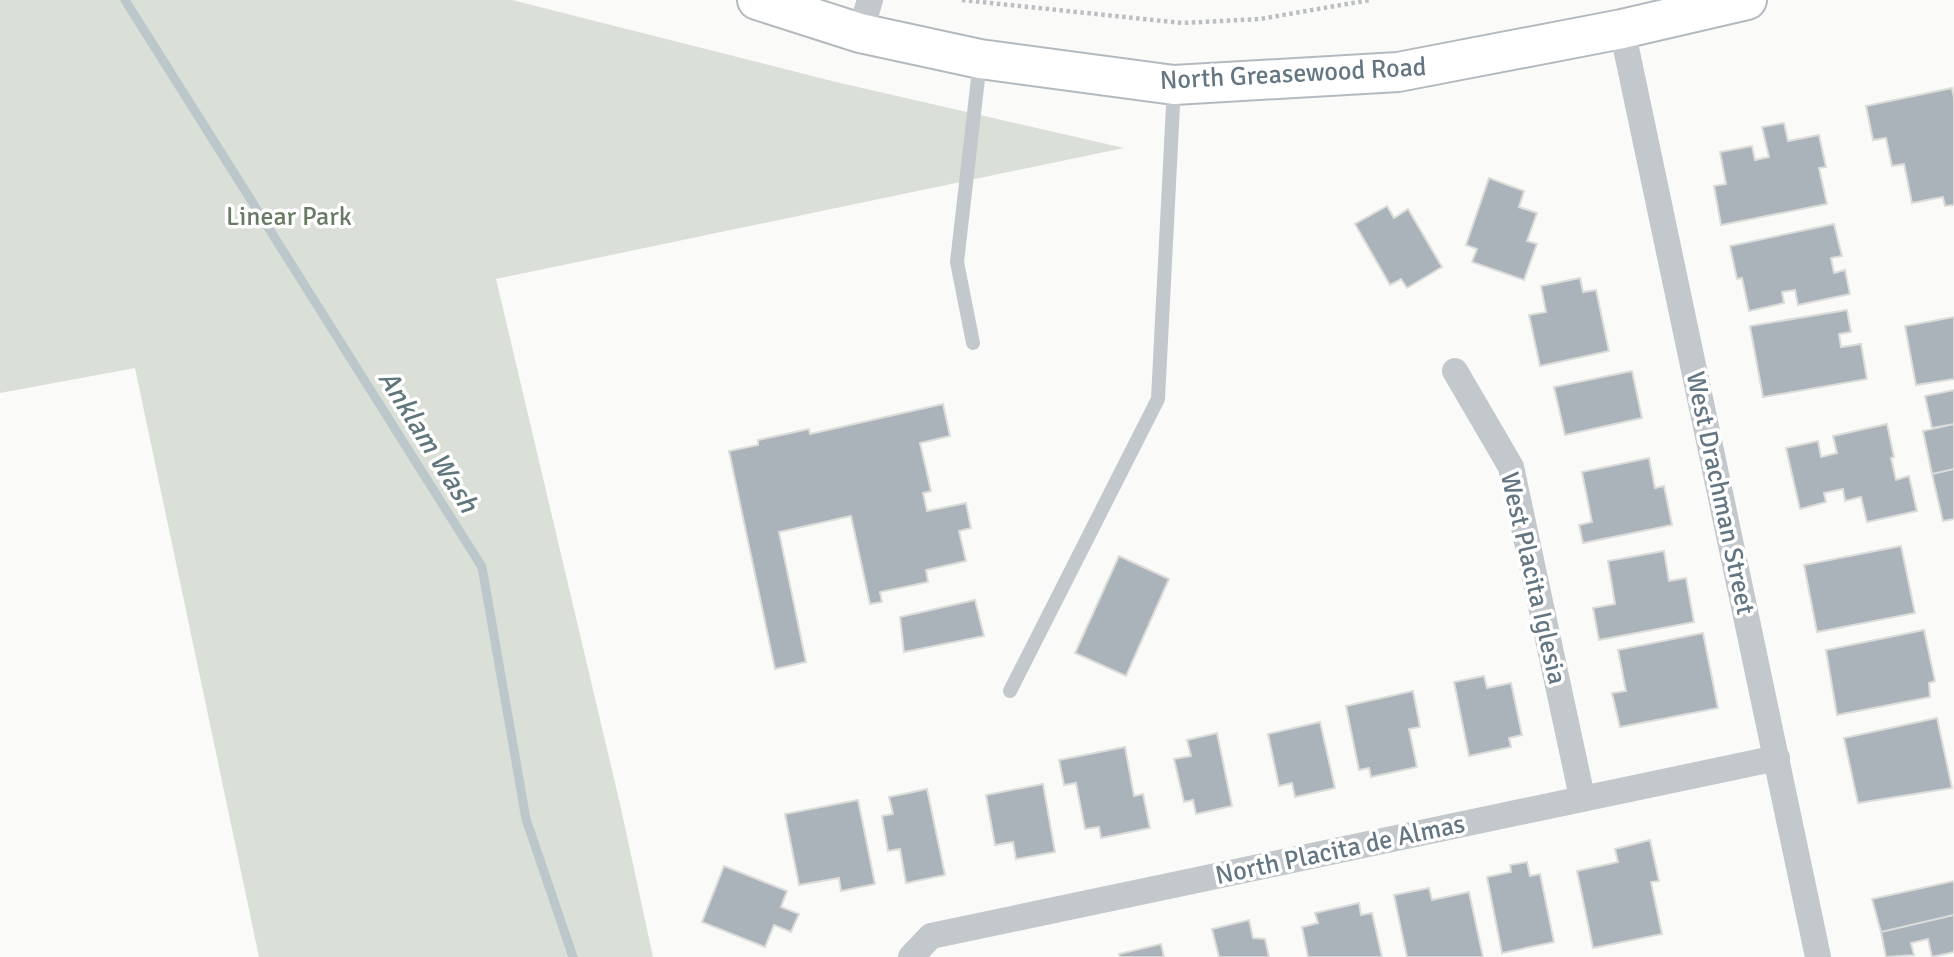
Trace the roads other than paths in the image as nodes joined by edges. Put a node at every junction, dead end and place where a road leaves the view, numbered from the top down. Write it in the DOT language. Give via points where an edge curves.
graph roads {
  1 [pos="758,0"];
  2 [pos="1747,0"];
  3 [pos="865,16"];
  4 [pos="1622,29"];
  5 [pos="980,59"];
  6 [pos="1174,85"];
  7 [pos="973,343"];
  8 [pos="1455,371"];
  9 [pos="1010,691"];
  10 [pos="1777,758"];
  11 [pos="1582,797"];
  12 [pos="911,957"];
  13 [pos="1818,957"];
  1 -- 3 [label="street, North Greasewood Road"];
  2 -- 4 [label="street, North Greasewood Road"];
  3 -- 5 [label="street, North Greasewood Road"];
  4 -- 6 [label="street, North Greasewood Road" via="1398,72"];
  4 -- 10 [label="street, West Drachman Street"];
  5 -- 6 [label="street, North Greasewood Road"];
  5 -- 7 [label="lane" via="957,262"];
  6 -- 9 [label="lane" via="1158,399"];
  8 -- 11 [label="street, West Placita Iglesia" via="1511,467"];
  10 -- 11 [label="street, North Placita de Almas"];
  10 -- 13 [label="street, West Drachman Street"];
  11 -- 12 [label="street, North Placita de Almas" via="931,936"];
}
